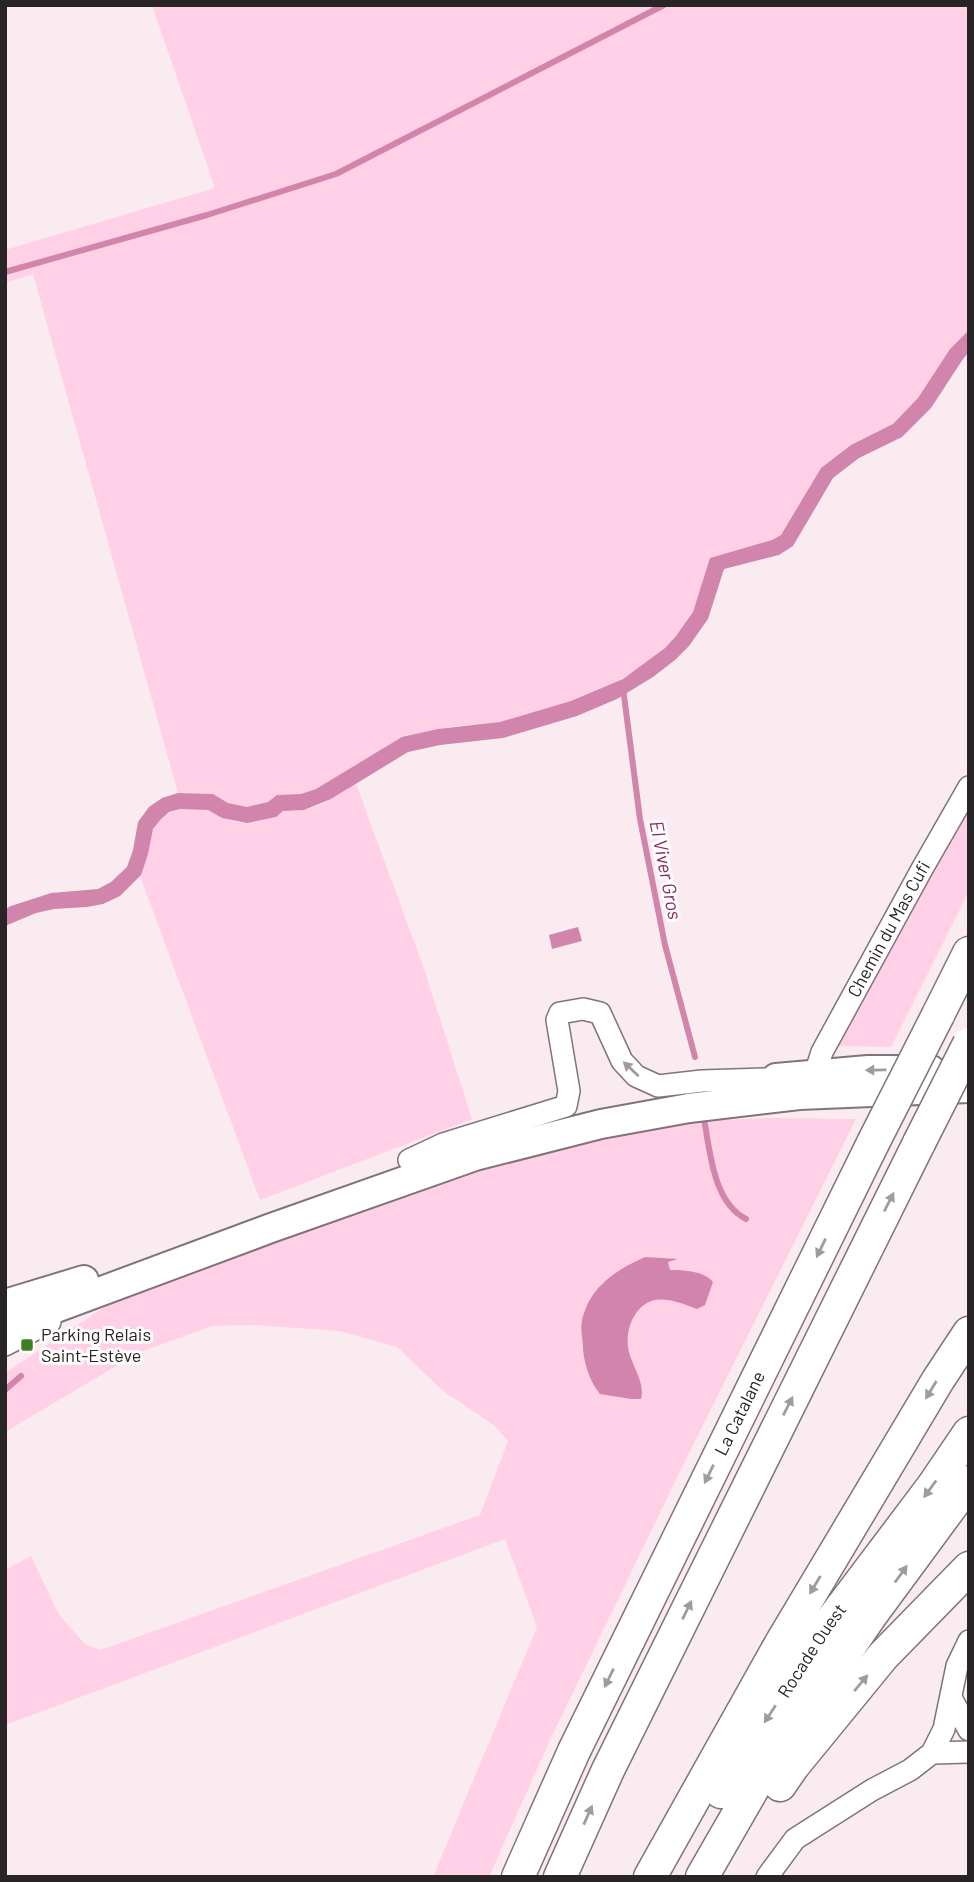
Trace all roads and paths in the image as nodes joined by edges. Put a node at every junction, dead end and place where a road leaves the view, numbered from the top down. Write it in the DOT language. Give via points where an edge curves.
graph roads {
  1 [pos="969,787"];
  2 [pos="969,953"];
  3 [pos="969,1044"];
  4 [pos="969,1070"];
  5 [pos="815,1074"];
  6 [pos="767,1079"];
  7 [pos="969,1088"];
  8 [pos="409,1160"];
  9 [pos="138,1279"];
  10 [pos="37,1294"];
  11 [pos="5,1296"];
  12 [pos="5,1304"];
  13 [pos="5,1327"];
  14 [pos="969,1333"];
  15 [pos="5,1345"];
  16 [pos="969,1433"];
  17 [pos="969,1482"];
  18 [pos="969,1568"];
  19 [pos="969,1641"];
  20 [pos="951,1698"];
  21 [pos="969,1730"];
  22 [pos="969,1752"];
  23 [pos="932,1753"];
  24 [pos="518,1877"];
  25 [pos="560,1877"];
  26 [pos="650,1877"];
  27 [pos="669,1877"];
  28 [pos="702,1877"];
  29 [pos="720,1877"];
  30 [pos="767,1877"];
  1 -- 5 [label="street, Chemin du Mas Cufi" via="822,1052"];
  2 -- 24 [label="highway, La Catalane, one-way, bridge" via="574,1751"];
  25 -- 3 [label="highway, one-way, bridge" via="608,1770"];
  4 -- 5 [label="main road, one-way"];
  5 -- 6 [label="main road"];
  6 -- 8 [label="main road" via="571,1115"];
  6 -- 8 [label="street, one-way" via="658,1086 636,1076 622,1061 600,1013 583,1009 560,1013 557,1020 569,1091 566,1107 443,1144"];
  7 -- 9 [label="main road" via="799,1095 601,1124 475,1156"];
  8 -- 10 [label="main road" via="157,1257"];
  9 -- 13 [label="main road"];
  9 -- 15 [label="street"];
  10 -- 11 [label="street"];
  10 -- 12 [label="main road"];
  14 -- 26 [label="highway, one-way" via="780,1644"];
  16 -- 27 [label="highway, Rocade Ouest, one-way" via="826,1628"];
  28 -- 17 [label="highway, Rocade Ouest, one-way" via="756,1783"];
  29 -- 18 [label="highway, one-way" via="793,1766 883,1656"];
  19 -- 20 [label="street" via="957,1666"];
  20 -- 21 [label="street"];
  20 -- 23 [label="street" via="944,1729"];
  22 -- 23 [label="street"];
  23 -- 30 [label="street" via="795,1839"];
}
